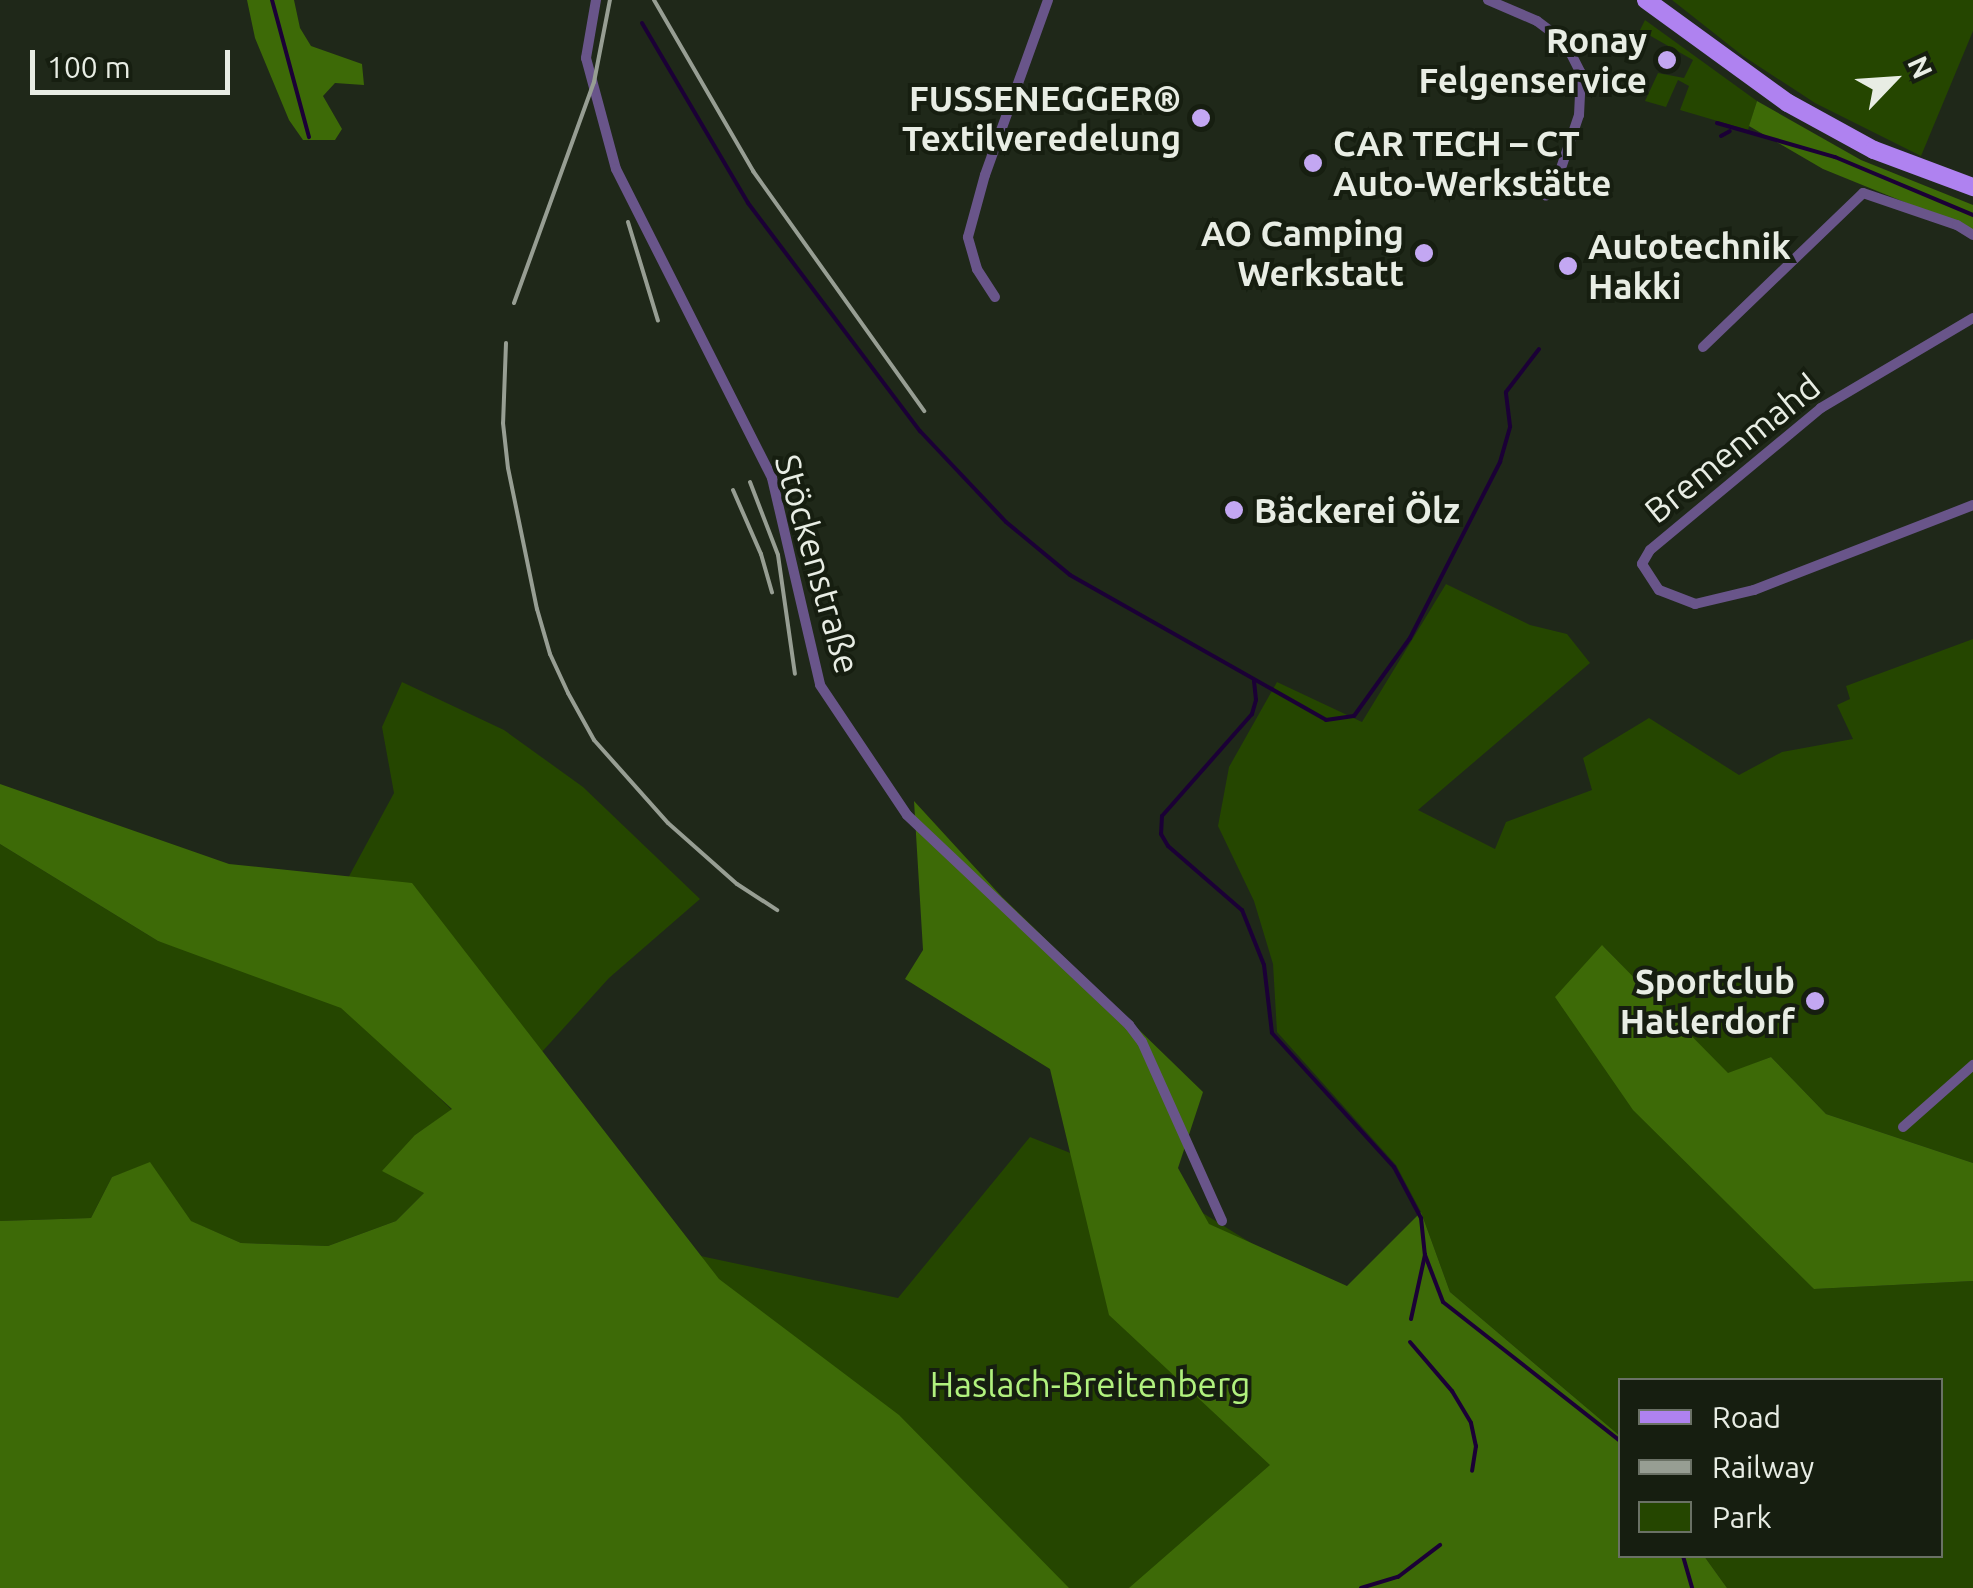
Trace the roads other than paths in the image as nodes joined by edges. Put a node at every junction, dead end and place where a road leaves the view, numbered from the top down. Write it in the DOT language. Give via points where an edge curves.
graph roads {
  1 [pos="596,0"];
  2 [pos="1048,0"];
  3 [pos="1488,0"];
  4 [pos="1646,0"];
  5 [pos="1973,187"];
  6 [pos="1546,196"];
  7 [pos="1973,235"];
  8 [pos="995,297"];
  9 [pos="1973,318"];
  10 [pos="1702,346"];
  11 [pos="1973,505"];
  12 [pos="1973,1065"];
  13 [pos="1903,1127"];
  14 [pos="1222,1221"];
  1 -- 14 [label="street, Stöckenstraße" via="586,58 616,169 772,478 820,685 908,815 1129,1024"];
  2 -- 8 [label="street" via="968,236 977,269"];
  3 -- 6 [label="street" via="1565,42 1581,73 1579,115"];
  4 -- 5 [label="main road" via="1788,104 1874,150"];
  7 -- 10 [label="street" via="1864,193"];
  9 -- 11 [label="street, Bremenmahd" via="1821,408 1650,550 1642,564 1658,590 1694,604 1778,581"];
  12 -- 13 [label="street"];
}
